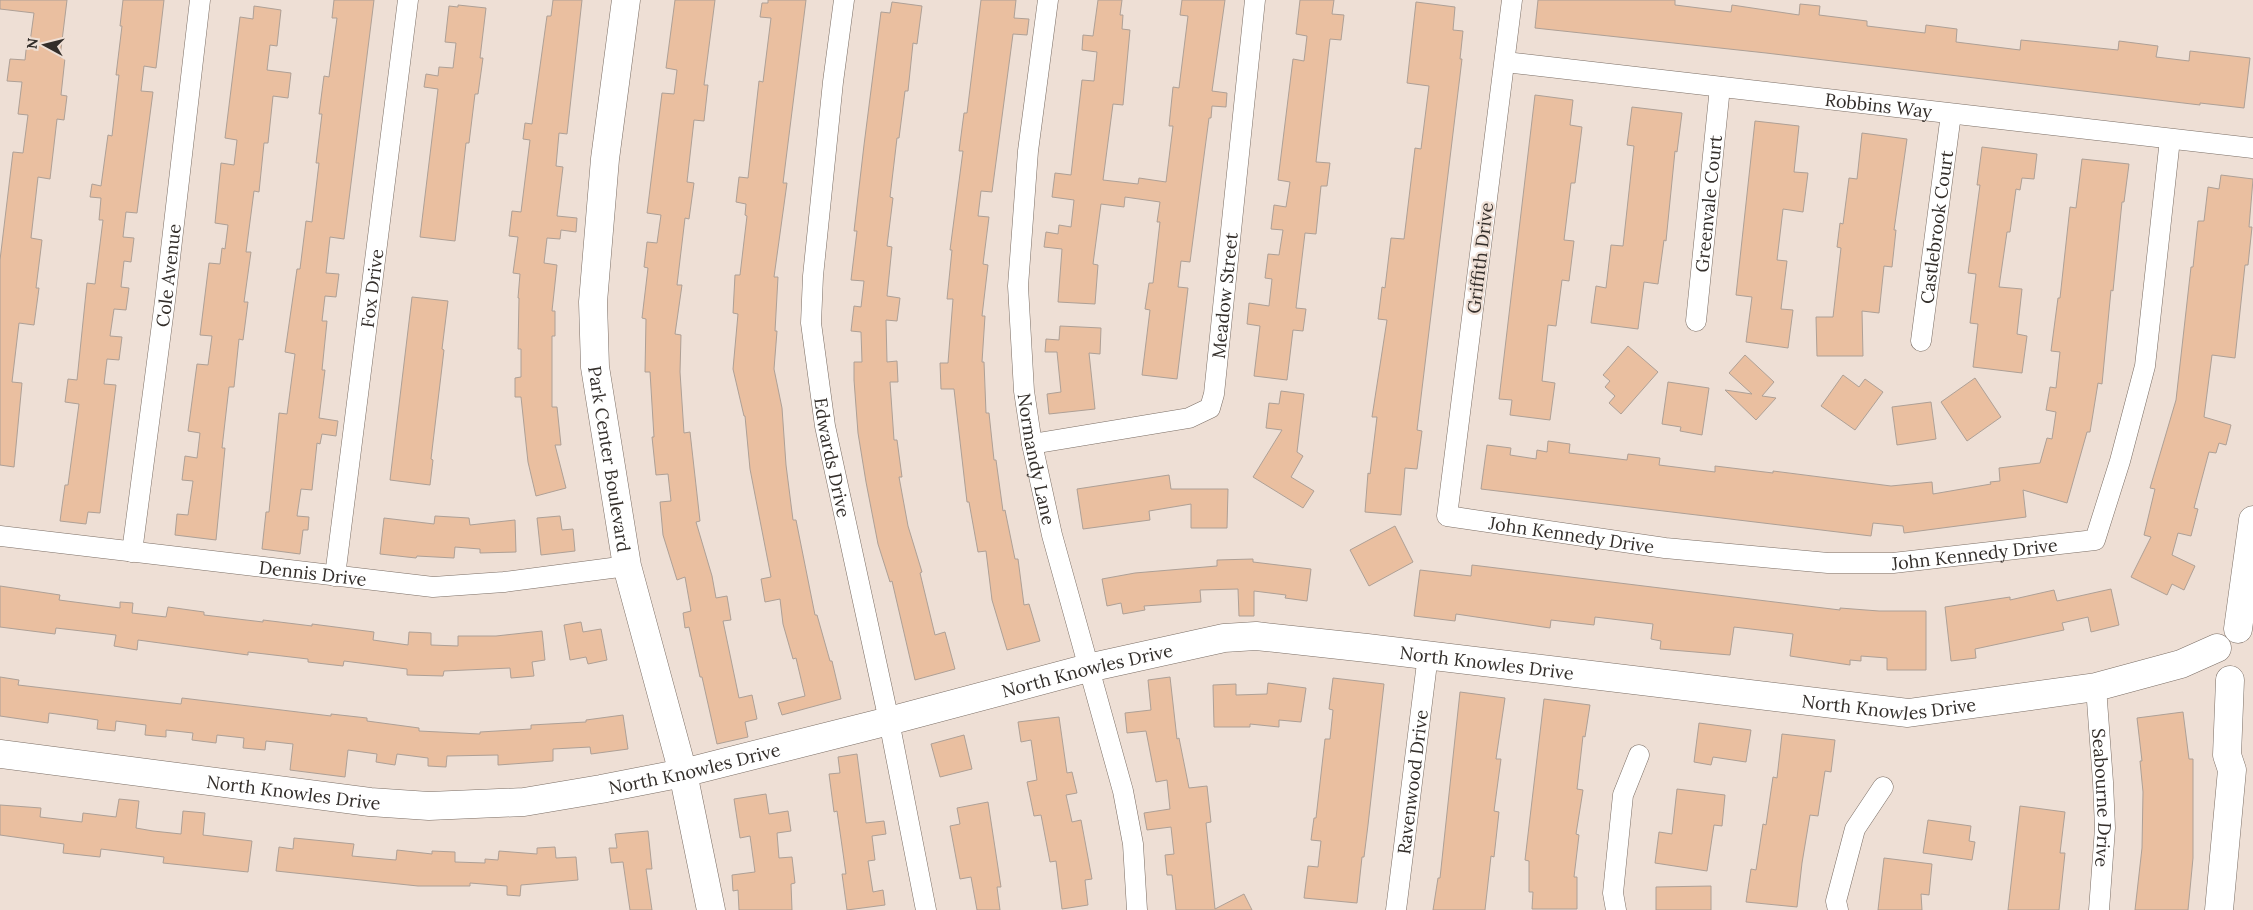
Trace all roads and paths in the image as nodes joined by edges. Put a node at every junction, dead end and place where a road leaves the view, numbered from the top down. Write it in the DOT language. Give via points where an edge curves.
graph roads {
  1 [pos="200,0"];
  2 [pos="408,0"];
  3 [pos="626,0"];
  4 [pos="844,0"];
  5 [pos="1048,0"];
  6 [pos="1255,0"];
  7 [pos="1512,0"];
  8 [pos="1505,62"];
  9 [pos="1720,87"];
  10 [pos="1951,114"];
  11 [pos="2170,139"];
  12 [pos="2253,148"];
  13 [pos="1696,321"];
  14 [pos="1921,341"];
  15 [pos="1032,444"];
  16 [pos="1447,516"];
  17 [pos="2253,520"];
  18 [pos="0,536"];
  19 [pos="132,552"];
  20 [pos="627,566"];
  21 [pos="335,576"];
  22 [pos="2245,630"];
  23 [pos="2217,648"];
  24 [pos="1428,656"];
  25 [pos="2181,664"];
  26 [pos="1088,668"];
  27 [pos="2238,680"];
  28 [pos="2096,686"];
  29 [pos="890,722"];
  30 [pos="0,754"];
  31 [pos="1639,754"];
  32 [pos="683,773"];
  33 [pos="1883,787"];
  34 [pos="712,910"];
  35 [pos="926,910"];
  36 [pos="1137,910"];
  37 [pos="1396,910"];
  38 [pos="1616,910"];
  39 [pos="1838,910"];
  40 [pos="2099,910"];
  41 [pos="2219,910"];
  1 -- 19 [label="street, Cole Avenue"];
  2 -- 21 [label="street, Fox Drive"];
  3 -- 20 [label="street, Park Center Boulevard" via="605,159 593,302 595,367"];
  4 -- 29 [label="street, Edwards Drive" via="813,276 811,323 825,426"];
  5 -- 15 [label="street, Normandy Lane" via="1028,151 1018,286 1024,391"];
  6 -- 15 [label="street, Meadow Street" via="1210,408 1189,418"];
  7 -- 8 [label="street, Griffith Drive"];
  8 -- 9 [label="street, Robbins Way"];
  8 -- 16 [label="street, Griffith Drive"];
  9 -- 10 [label="street, Robbins Way"];
  9 -- 13 [label="street, Greenvale Court"];
  10 -- 11 [label="street, Robbins Way"];
  10 -- 14 [label="street, Castlebrook Court"];
  11 -- 12 [label="street, Robbins Way"];
  11 -- 16 [label="street, John Kennedy Drive" via="2145,366 2096,540 1893,563 1828,563 1665,548"];
  15 -- 26 [label="street, Normandy Lane"];
  17 -- 22 [label="street"];
  18 -- 19 [label="street, Dennis Drive"];
  19 -- 21 [label="street, Dennis Drive"];
  20 -- 21 [label="street, Dennis Drive" via="504,582 433,587"];
  20 -- 32 [label="street, Park Center Boulevard"];
  22 -- 23 [label="street" via="2229,633"];
  23 -- 25 [label="street, North Knowles Drive"];
  23 -- 27 [label="street" via="2216,657"];
  24 -- 26 [label="street, North Knowles Drive" via="1256,636 1224,638"];
  24 -- 28 [label="street, North Knowles Drive" via="1908,713"];
  24 -- 37 [label="street, Ravenwood Drive"];
  25 -- 27 [label="street, North Knowles Drive"];
  25 -- 28 [label="street, North Knowles Drive"];
  26 -- 29 [label="street, North Knowles Drive"];
  26 -- 36 [label="street, Normandy Lane" via="1123,791 1133,844"];
  27 -- 41 [label="street" via="2243,758 2232,770"];
  28 -- 40 [label="street, Seabourne Drive" via="2105,828"];
  29 -- 32 [label="street, North Knowles Drive"];
  29 -- 35 [label="street, Edwards Drive"];
  30 -- 32 [label="street, North Knowles Drive" via="370,802 429,806 524,802"];
  31 -- 38 [label="street" via="1623,795 1613,893"];
  32 -- 34 [label="street, Park Center Boulevard"];
  33 -- 39 [label="street" via="1855,829 1836,901"];
}
